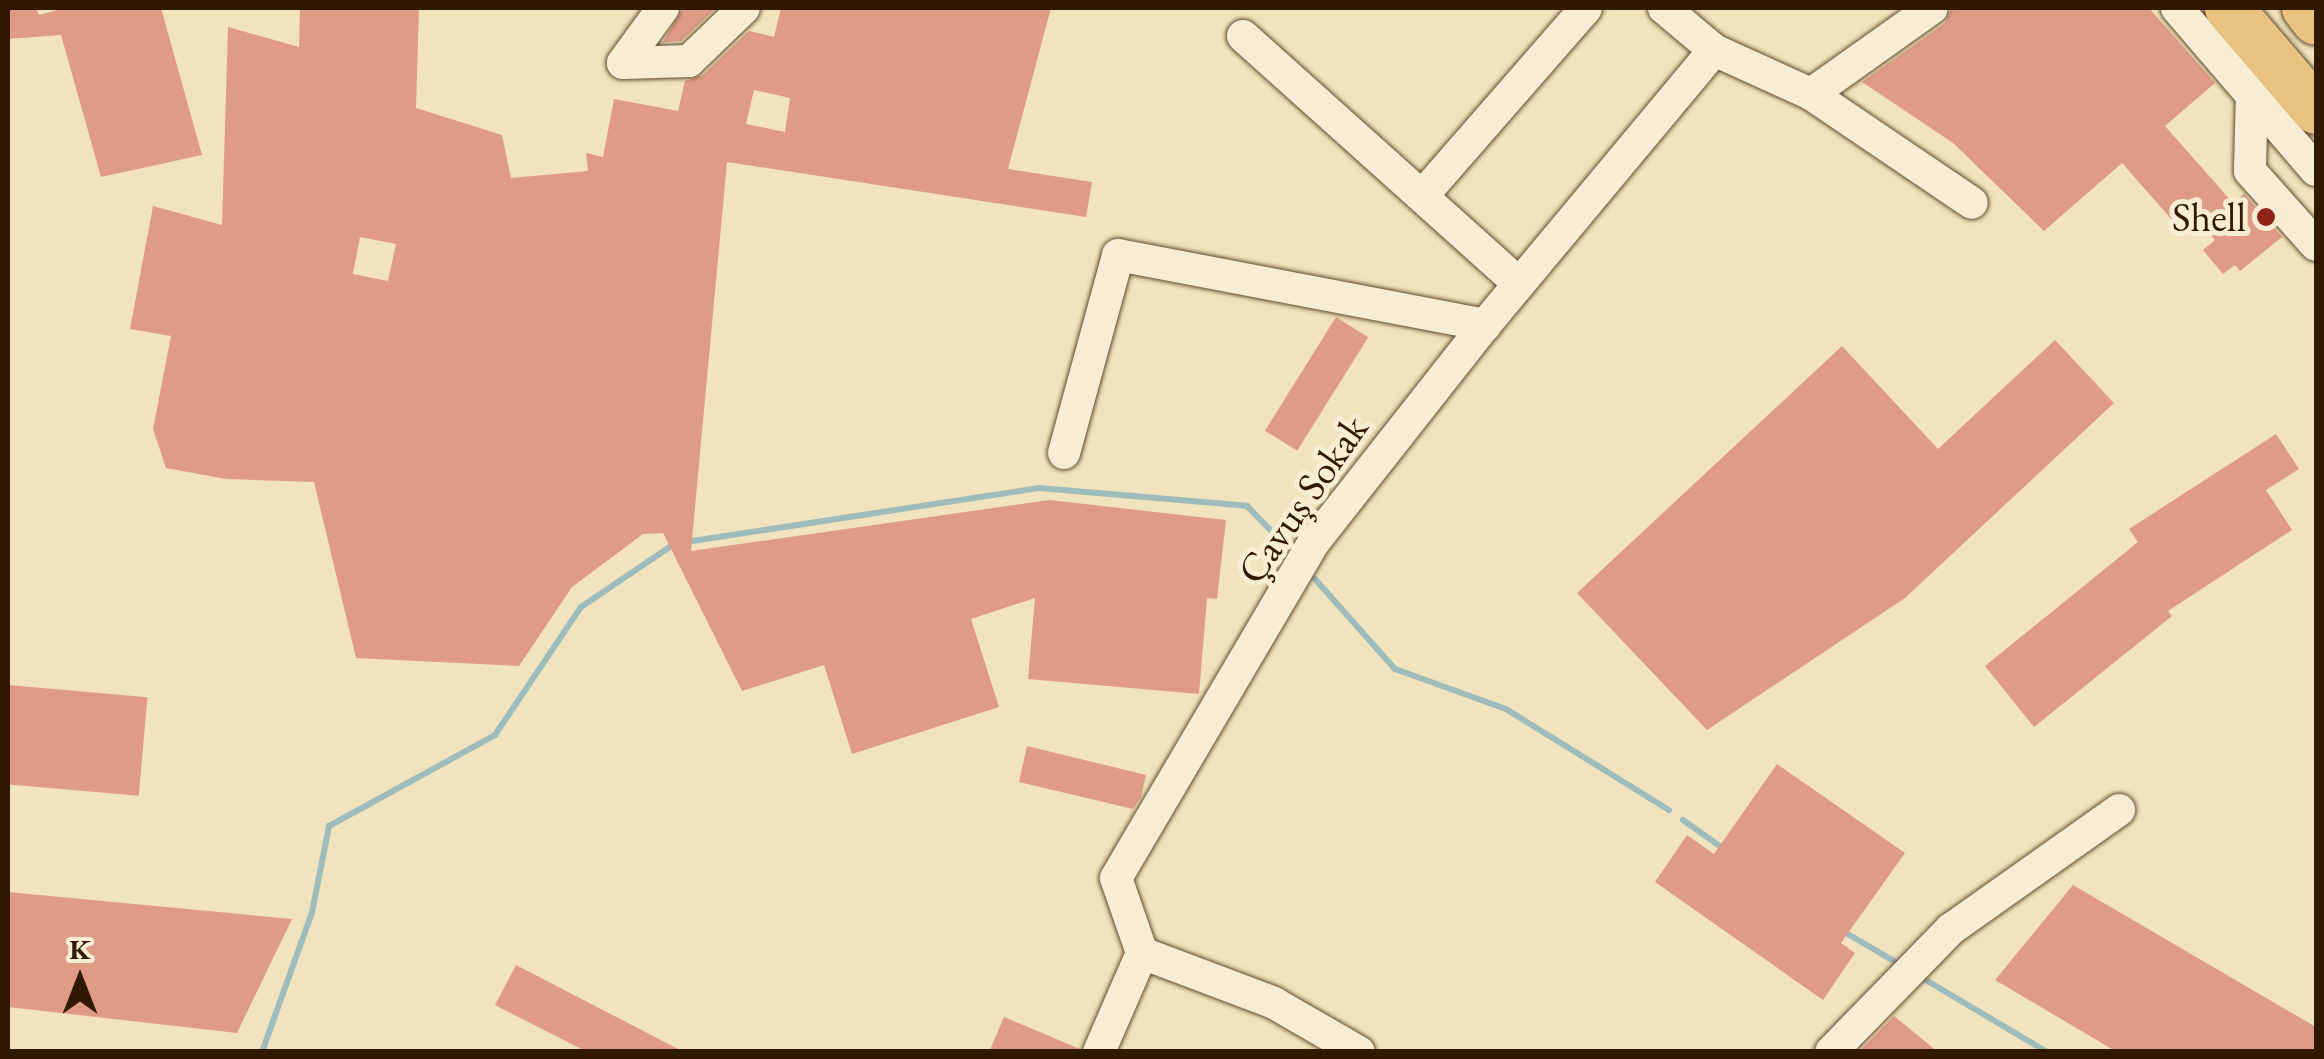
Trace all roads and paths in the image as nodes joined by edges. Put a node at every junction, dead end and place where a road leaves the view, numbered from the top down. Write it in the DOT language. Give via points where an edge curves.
graph roads {
  1 [pos="662,8"];
  2 [pos="744,8"];
  3 [pos="1586,8"];
  4 [pos="1664,8"];
  5 [pos="1932,8"];
  6 [pos="2177,8"];
  7 [pos="2229,8"];
  8 [pos="2306,8"];
  9 [pos="2316,21"];
  10 [pos="1243,36"];
  11 [pos="1714,50"];
  12 [pos="2266,79"];
  13 [pos="1811,94"];
  14 [pos="2316,110"];
  15 [pos="2316,170"];
  16 [pos="1423,196"];
  17 [pos="1972,202"];
  18 [pos="2316,245"];
  19 [pos="1519,284"];
  20 [pos="1485,324"];
  21 [pos="1064,453"];
  22 [pos="2119,810"];
  23 [pos="1142,953"];
  24 [pos="1098,1052"];
  25 [pos="1359,1052"];
  26 [pos="1831,1052"];
  1 -- 2 [label="street" via="623,63 689,61"];
  3 -- 16 [label="street"];
  4 -- 11 [label="street"];
  5 -- 13 [label="street"];
  6 -- 12 [label="street"];
  7 -- 12 [label="highway"];
  8 -- 9 [label="highway"];
  10 -- 16 [label="street"];
  11 -- 13 [label="street"];
  11 -- 19 [label="street, Çavuş Sokak"];
  12 -- 14 [label="highway"];
  12 -- 15 [label="street"];
  12 -- 18 [label="street" via="2250,171"];
  13 -- 17 [label="street"];
  16 -- 19 [label="street"];
  19 -- 20 [label="street, Çavuş Sokak"];
  20 -- 21 [label="street" via="1118,256"];
  20 -- 23 [label="street, Çavuş Sokak" via="1314,542 1116,878"];
  22 -- 26 [label="street" via="1951,929"];
  23 -- 24 [label="street"];
  23 -- 25 [label="street" via="1274,1003"];
}
